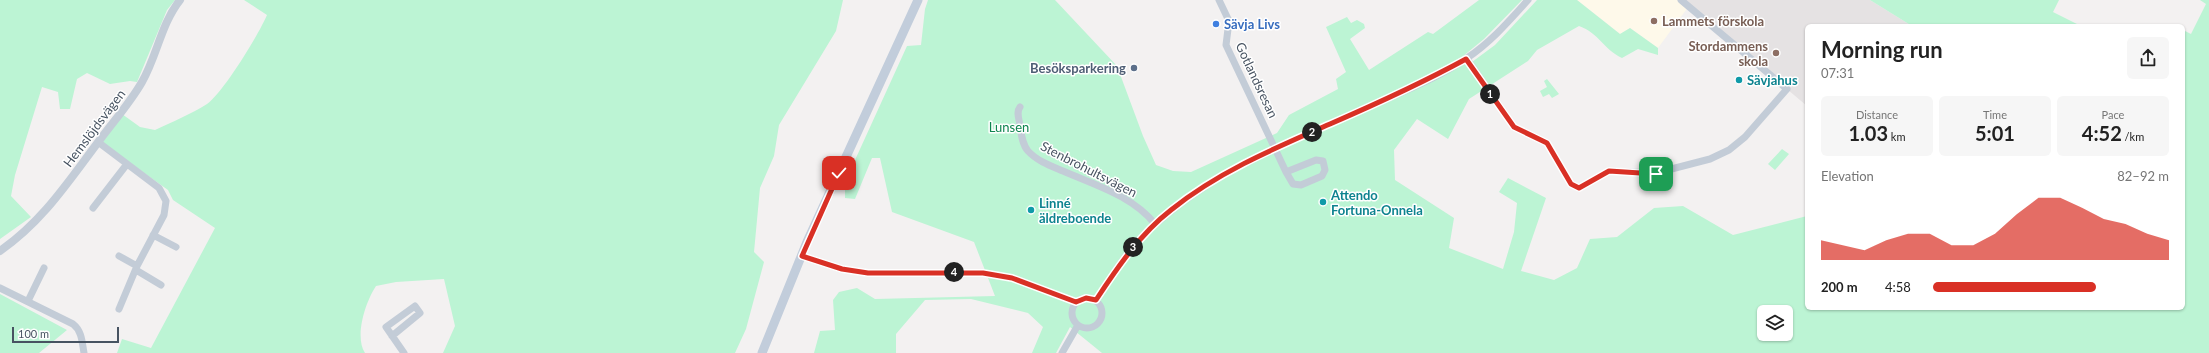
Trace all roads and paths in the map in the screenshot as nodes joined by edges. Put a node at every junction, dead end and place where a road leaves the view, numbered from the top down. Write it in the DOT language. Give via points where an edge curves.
graph roads {
  1 [pos="180,0"];
  2 [pos="918,0"];
  3 [pos="1219,0"];
  4 [pos="1528,0"];
  5 [pos="1681,0"];
  6 [pos="1466,59"];
  7 [pos="1020,107"];
  8 [pos="98,142"];
  9 [pos="1275,147"];
  10 [pos="127,164"];
  11 [pos="1286,172"];
  12 [pos="93,208"];
  13 [pos="1155,224"];
  14 [pos="153,235"];
  15 [pos="176,247"];
  16 [pos="0,251"];
  17 [pos="119,256"];
  18 [pos="802,256"];
  19 [pos="44,268"];
  20 [pos="136,268"];
  21 [pos="161,285"];
  22 [pos="0,288"];
  23 [pos="1096,300"];
  24 [pos="28,301"];
  25 [pos="1076,302"];
  26 [pos="119,309"];
  27 [pos="1078,324"];
  28 [pos="392,336"];
  29 [pos="84,353"];
  30 [pos="404,353"];
  31 [pos="762,353"];
  32 [pos="1062,353"];
  1 -- 8 [label="street, Hemslöjdsvägen" via="168,20 142,82"];
  2 -- 18 [label="main road"];
  3 -- 9 [label="street, Gotlandsresan" via="1229,21 1226,45"];
  4 -- 6 [label="street" via="1489,42"];
  5 -- 6 [label="street" via="1787,89 1745,137 1729,150 1656,174 1609,171 1579,188 1571,184 1547,143 1514,127"];
  6 -- 9 [label="street" via="1401,93"];
  7 -- 13 [label="street, Stenbrohultsvägen" via="1019,122 1028,151 1040,161 1123,198 1144,211"];
  8 -- 10 [label="street"];
  8 -- 16 [label="street, Hemslöjdsvägen" via="56,200"];
  9 -- 11 [label="street"];
  9 -- 13 [label="street" via="1191,194"];
  10 -- 12 [label="street"];
  10 -- 14 [label="street" via="163,194 166,207"];
  11 -- 11 [label="street" via="1316,160 1323,161 1324,165 1322,176 1301,185 1293,184"];
  13 -- 23 [label="street" via="1137,242"];
  14 -- 15 [label="street"];
  14 -- 20 [label="street"];
  17 -- 20 [label="street"];
  18 -- 25 [label="street" via="842,269 868,273 983,273 1012,278"];
  18 -- 31 [label="main road"];
  19 -- 24 [label="street"];
  20 -- 21 [label="street"];
  20 -- 26 [label="street"];
  22 -- 24 [label="street"];
  23 -- 25 [label="street" via="1086,298"];
  23 -- 27 [label="street" via="1102,311 1100,321 1093,327 1086,328"];
  24 -- 29 [label="street" via="78,328"];
  25 -- 27 [label="street" via="1072,314"];
  27 -- 32 [label="street"];
  28 -- 28 [label="street" via="420,313 415,306 386,327"];
  28 -- 30 [label="street"];
}
